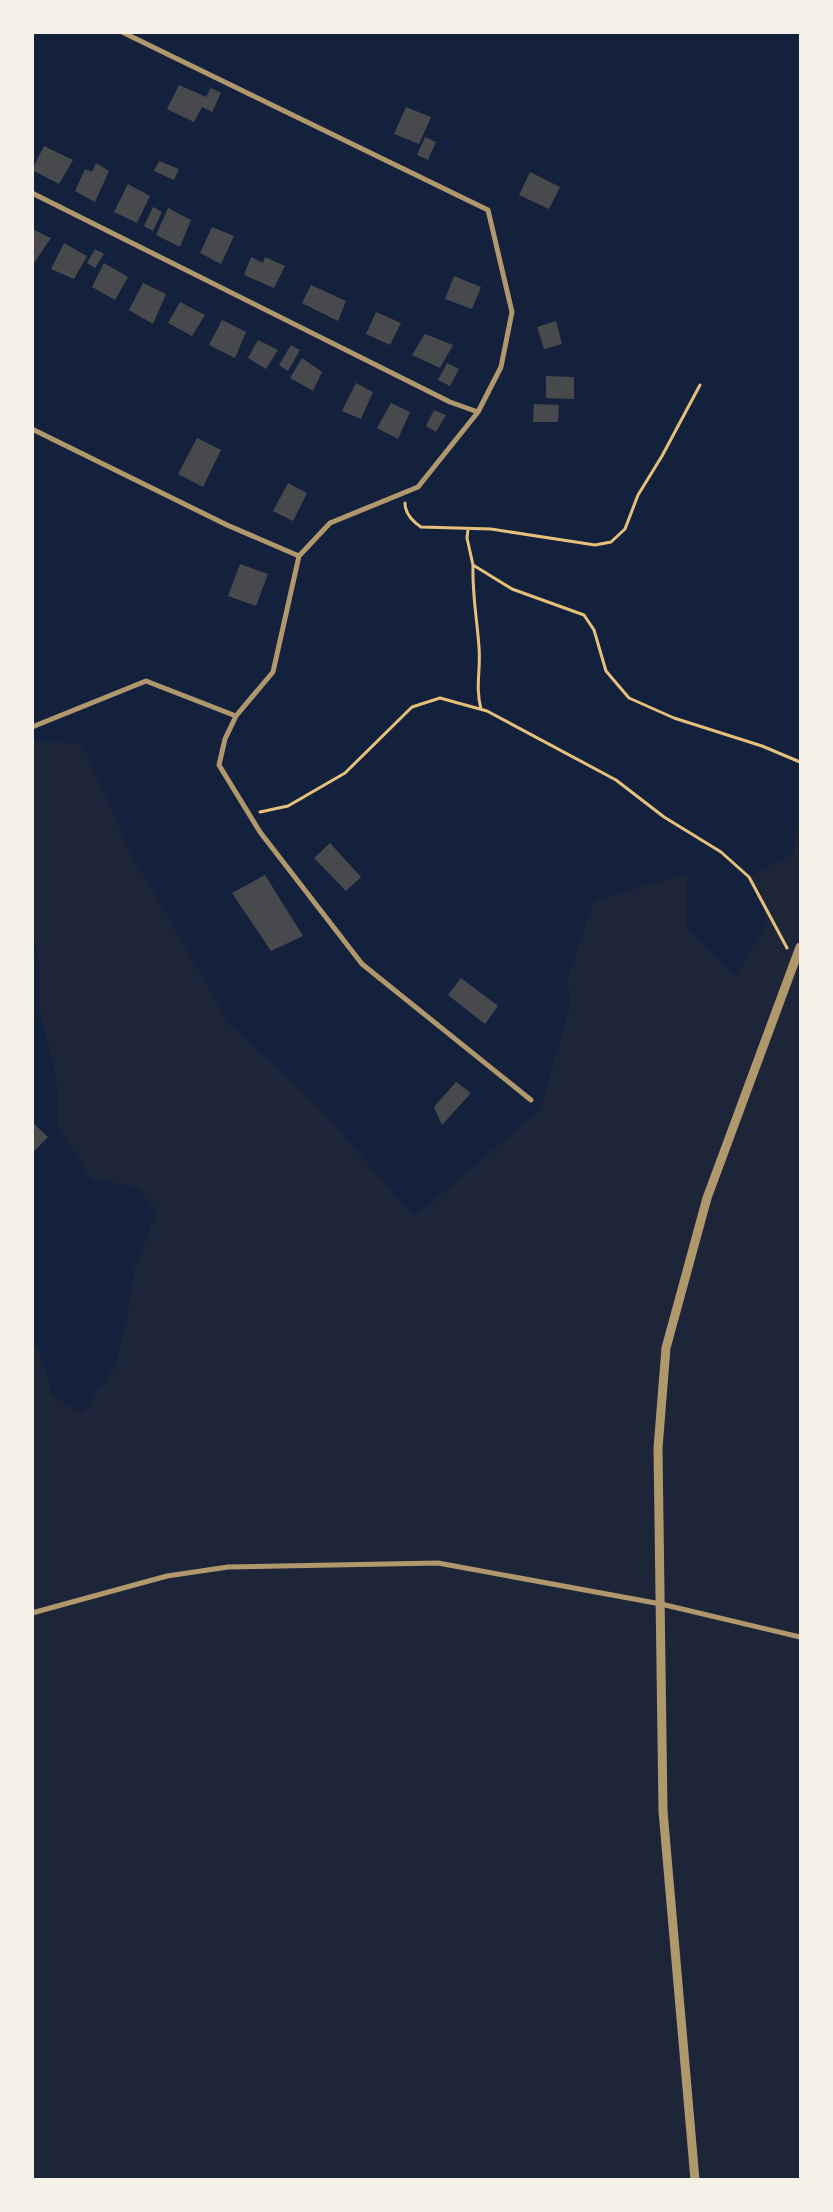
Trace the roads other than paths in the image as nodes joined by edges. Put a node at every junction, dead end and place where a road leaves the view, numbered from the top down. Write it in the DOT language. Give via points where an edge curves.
graph roads {
  1 [pos="122,32"];
  2 [pos="32,193"];
  3 [pos="478,412"];
  4 [pos="32,429"];
  5 [pos="299,556"];
  6 [pos="236,716"];
  7 [pos="32,727"];
  8 [pos="800,948"];
  9 [pos="531,1100"];
  10 [pos="661,1604"];
  11 [pos="32,1612"];
  12 [pos="800,1637"];
  13 [pos="695,2180"];
  1 -- 3 [label="street" via="488,210 512,312 501,367"];
  2 -- 3 [label="street" via="450,402"];
  3 -- 5 [label="street" via="456,444 418,487 330,523"];
  4 -- 5 [label="street" via="228,525"];
  5 -- 6 [label="street" via="273,672"];
  6 -- 7 [label="street" via="146,682"];
  6 -- 9 [label="street" via="225,739 219,765 260,832 362,964"];
  8 -- 10 [label="street" via="706,1198 666,1348 658,1448"];
  10 -- 11 [label="street" via="429,1563 228,1567 167,1576"];
  10 -- 12 [label="street"];
  10 -- 13 [label="street" via="663,1811"];
}
